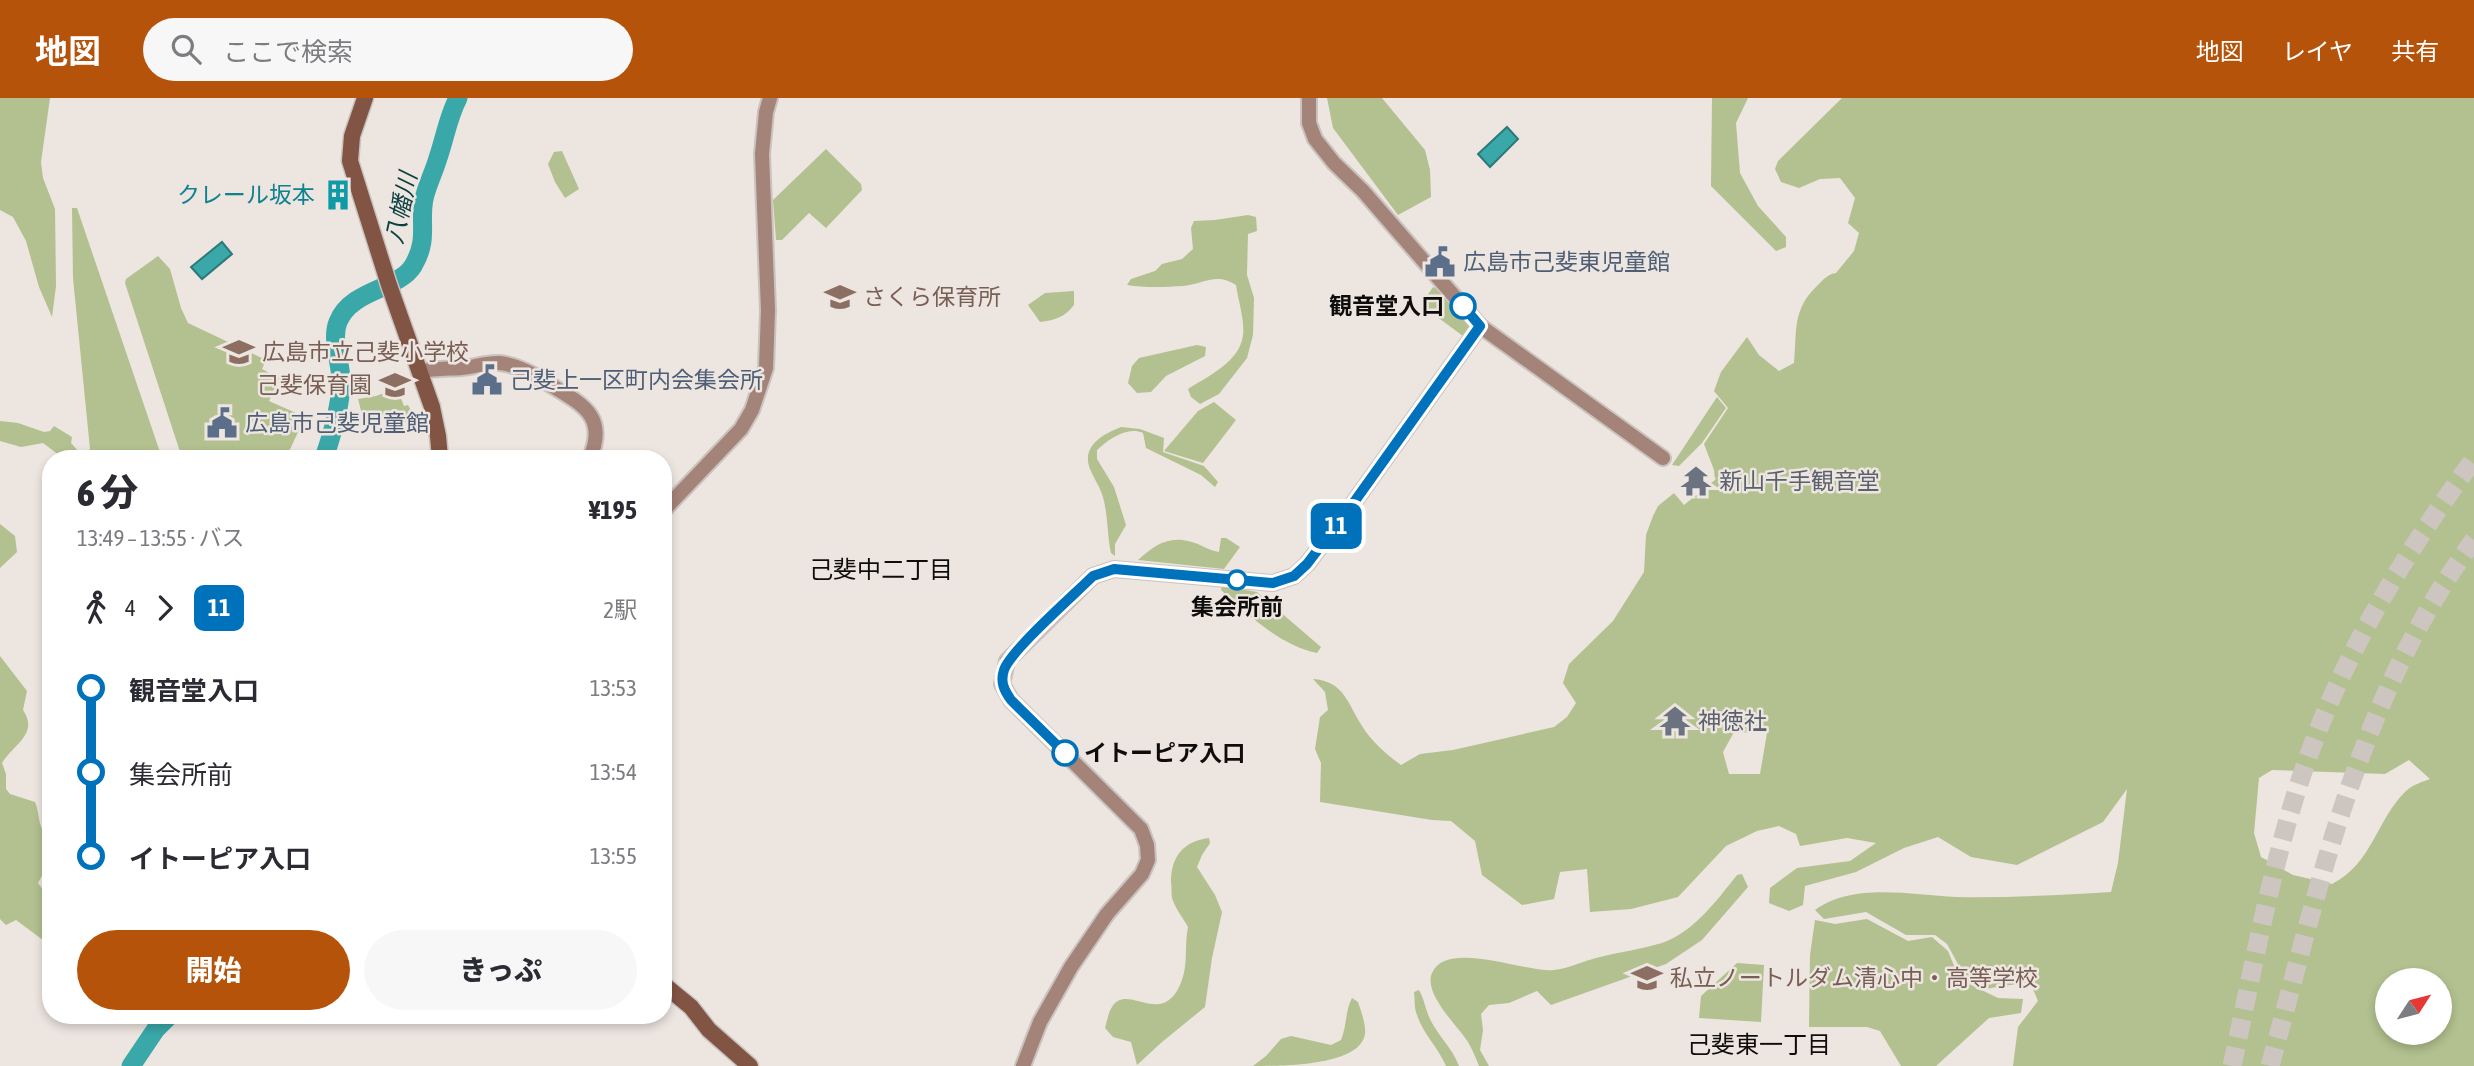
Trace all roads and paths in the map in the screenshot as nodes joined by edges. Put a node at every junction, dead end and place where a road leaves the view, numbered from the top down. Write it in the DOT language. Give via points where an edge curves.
graph roads {
  1 [pos="365,98"];
  2 [pos="770,98"];
  3 [pos="1310,98"];
  4 [pos="1480,326"];
  5 [pos="419,372"];
  6 [pos="439,450"];
  7 [pos="592,450"];
  8 [pos="1663,458"];
  9 [pos="672,502"];
  10 [pos="672,991"];
  11 [pos="750,1066"];
  12 [pos="1023,1066"];
  1 -- 5 [label="main road" via="352,136 350,161"];
  2 -- 9 [label="street" via="762,154 766,368 741,429"];
  3 -- 4 [label="street" via="1309,123 1315,139"];
  4 -- 8 [label="street"];
  4 -- 12 [label="street" via="1352,505 1294,576 1273,583 1102,571 1007,661 1002,684 1011,700 1141,829 1148,860 1061,984"];
  5 -- 6 [label="main road" via="436,422"];
  5 -- 7 [label="street" via="494,363 523,370 586,407 596,432"];
  10 -- 11 [label="main road"];
}
